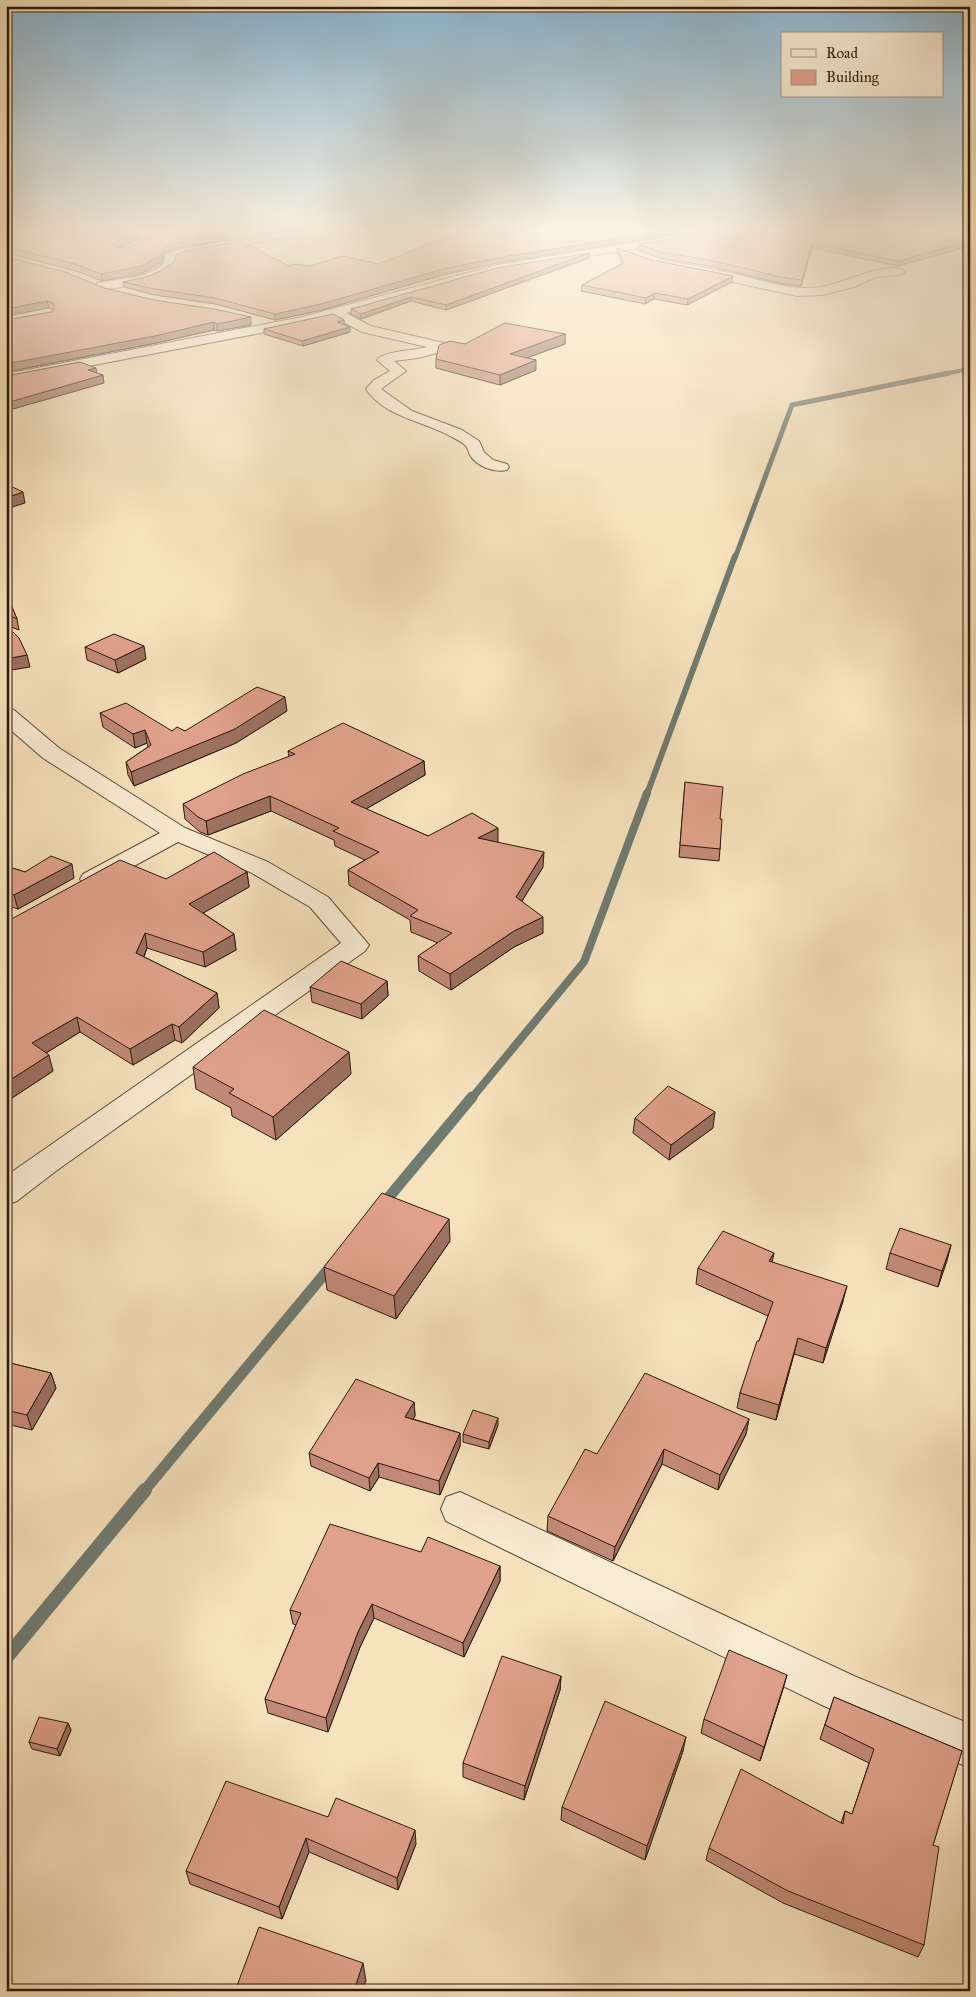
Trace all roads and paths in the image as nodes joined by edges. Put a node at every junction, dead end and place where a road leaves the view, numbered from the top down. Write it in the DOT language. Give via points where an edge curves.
graph roads {
  1 [pos="276,325"];
  2 [pos="283,325"];
  3 [pos="360,325"];
  4 [pos="279,326"];
  5 [pos="19,361"];
  6 [pos="45,370"];
  7 [pos="6,378"];
  8 [pos="501,467"];
  9 [pos="6,715"];
  10 [pos="177,833"];
  11 [pos="70,891"];
  12 [pos="6,1193"];
  13 [pos="460,1509"];
  14 [pos="970,1746"];
  1 -- 4 [label="street"];
  2 -- 4 [label="street"];
  3 -- 8 [label="street" via="443,347 384,360 398,371 373,389 408,414 457,433 474,444 477,454 487,462"];
  4 -- 6 [label="street"];
  5 -- 6 [label="street"];
  6 -- 7 [label="street"];
  9 -- 10 [label="street" via="51,753"];
  10 -- 11 [label="street"];
  10 -- 12 [label="street" via="259,867 319,902 356,945"];
  13 -- 14 [label="street" via="839,1691"];
}
